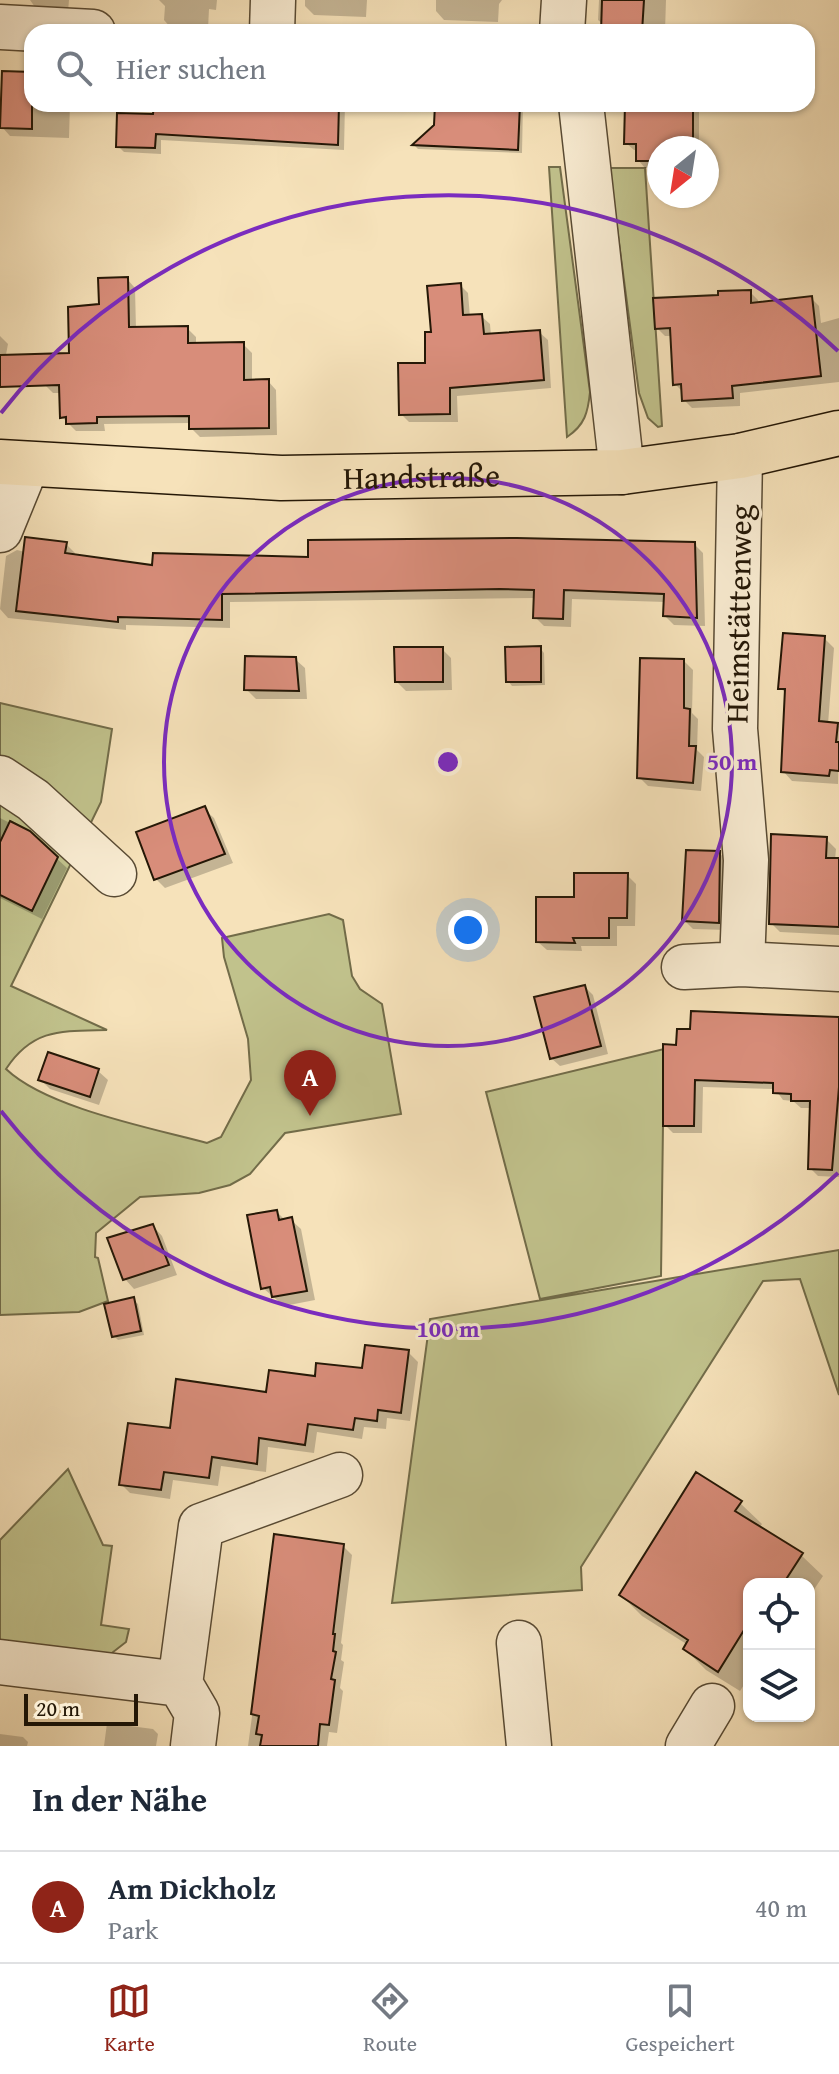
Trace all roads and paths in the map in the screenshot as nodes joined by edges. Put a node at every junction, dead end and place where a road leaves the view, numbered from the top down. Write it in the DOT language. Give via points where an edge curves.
graph roads {
  1 [pos="273,0"];
  2 [pos="564,0"];
  3 [pos="272,24"];
  4 [pos="562,24"];
  5 [pos="0,27"];
  6 [pos="24,28"];
  7 [pos="582,112"];
  8 [pos="839,433"];
  9 [pos="740,456"];
  10 [pos="14,463"];
  11 [pos="622,472"];
  12 [pos="0,530"];
  13 [pos="0,778"];
  14 [pos="114,874"];
  15 [pos="742,964"];
  16 [pos="684,967"];
  17 [pos="839,969"];
  18 [pos="340,1475"];
  19 [pos="519,1643"];
  20 [pos="0,1662"];
  21 [pos="180,1684"];
  22 [pos="712,1706"];
  23 [pos="193,1746"];
  24 [pos="529,1746"];
  25 [pos="688,1746"];
  1 -- 3 [label="street"];
  2 -- 4 [label="street"];
  5 -- 6 [label="street"];
  7 -- 11 [label="street"];
  8 -- 9 [label="main road, Handstraße"];
  9 -- 11 [label="main road, Handstraße"];
  9 -- 15 [label="street, Heimstättenweg" via="735,729 746,860"];
  10 -- 11 [label="main road, Handstraße" via="281,478"];
  10 -- 12 [label="street"];
  13 -- 14 [label="street" via="33,800"];
  15 -- 16 [label="street"];
  15 -- 17 [label="street"];
  18 -- 21 [label="street" via="201,1526"];
  19 -- 24 [label="street"];
  20 -- 21 [label="street"];
  21 -- 23 [label="street" via="197,1713"];
  22 -- 25 [label="street"];
}
